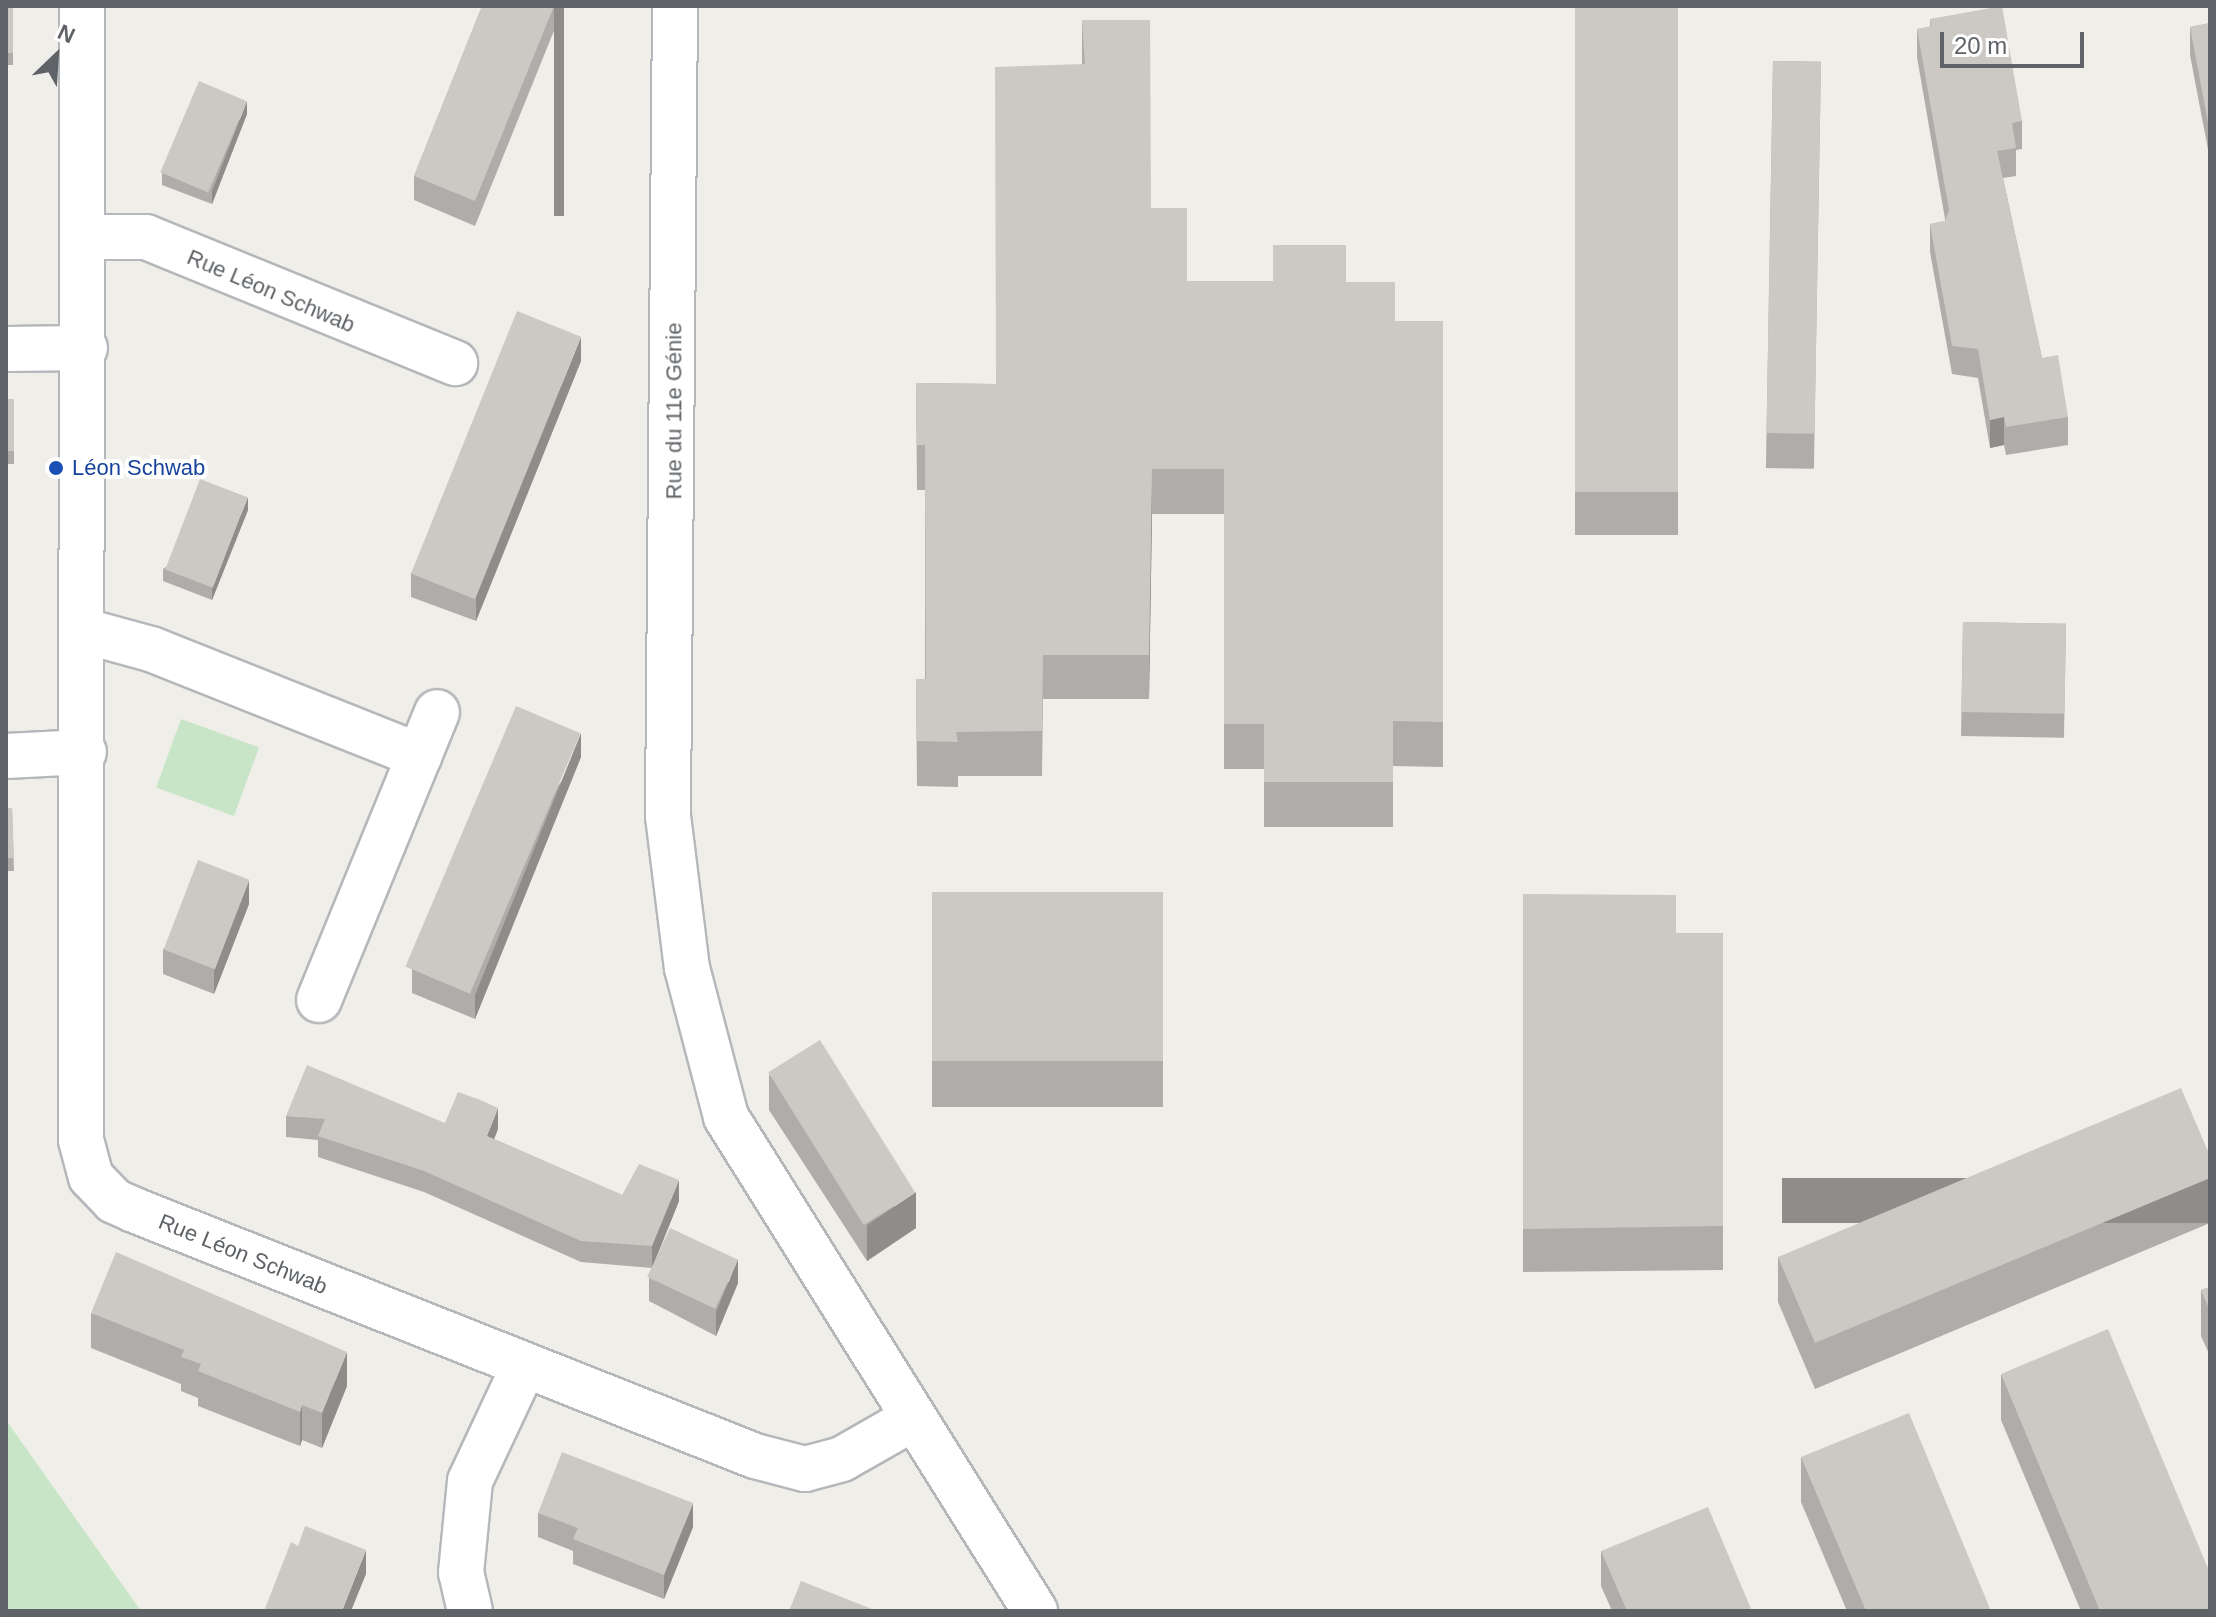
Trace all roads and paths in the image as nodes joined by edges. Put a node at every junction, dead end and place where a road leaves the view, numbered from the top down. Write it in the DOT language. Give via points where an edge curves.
graph roads {
  1 [pos="82,6"];
  2 [pos="675,6"];
  3 [pos="84,237"];
  4 [pos="85,348"];
  5 [pos="6,349"];
  6 [pos="455,363"];
  7 [pos="85,631"];
  8 [pos="437,712"];
  9 [pos="84,752"];
  10 [pos="6,756"];
  11 [pos="420,756"];
  12 [pos="319,1000"];
  13 [pos="523,1368"];
  14 [pos="912,1419"];
  15 [pos="470,1611"];
  16 [pos="1035,1611"];
  1 -- 3 [label="street, Rue Léon Schwab"];
  2 -- 14 [label="street, Rue du 11e Génie" via="668,816 687,968 726,1117"];
  3 -- 4 [label="street, Rue Léon Schwab"];
  3 -- 6 [label="street, Rue Léon Schwab" via="146,237"];
  4 -- 5 [label="street"];
  4 -- 7 [label="street, Rue Léon Schwab"];
  7 -- 9 [label="street, Rue Léon Schwab"];
  7 -- 11 [label="street" via="151,649"];
  8 -- 11 [label="street"];
  9 -- 10 [label="street"];
  9 -- 13 [label="street, Rue Léon Schwab" via="81,1140 91,1177 114,1201"];
  11 -- 12 [label="street"];
  13 -- 14 [label="street, Rue Léon Schwab" via="805,1469 842,1459"];
  13 -- 15 [label="street" via="470,1481 461,1573"];
  14 -- 16 [label="street, Rue du 11e Génie"];
}
